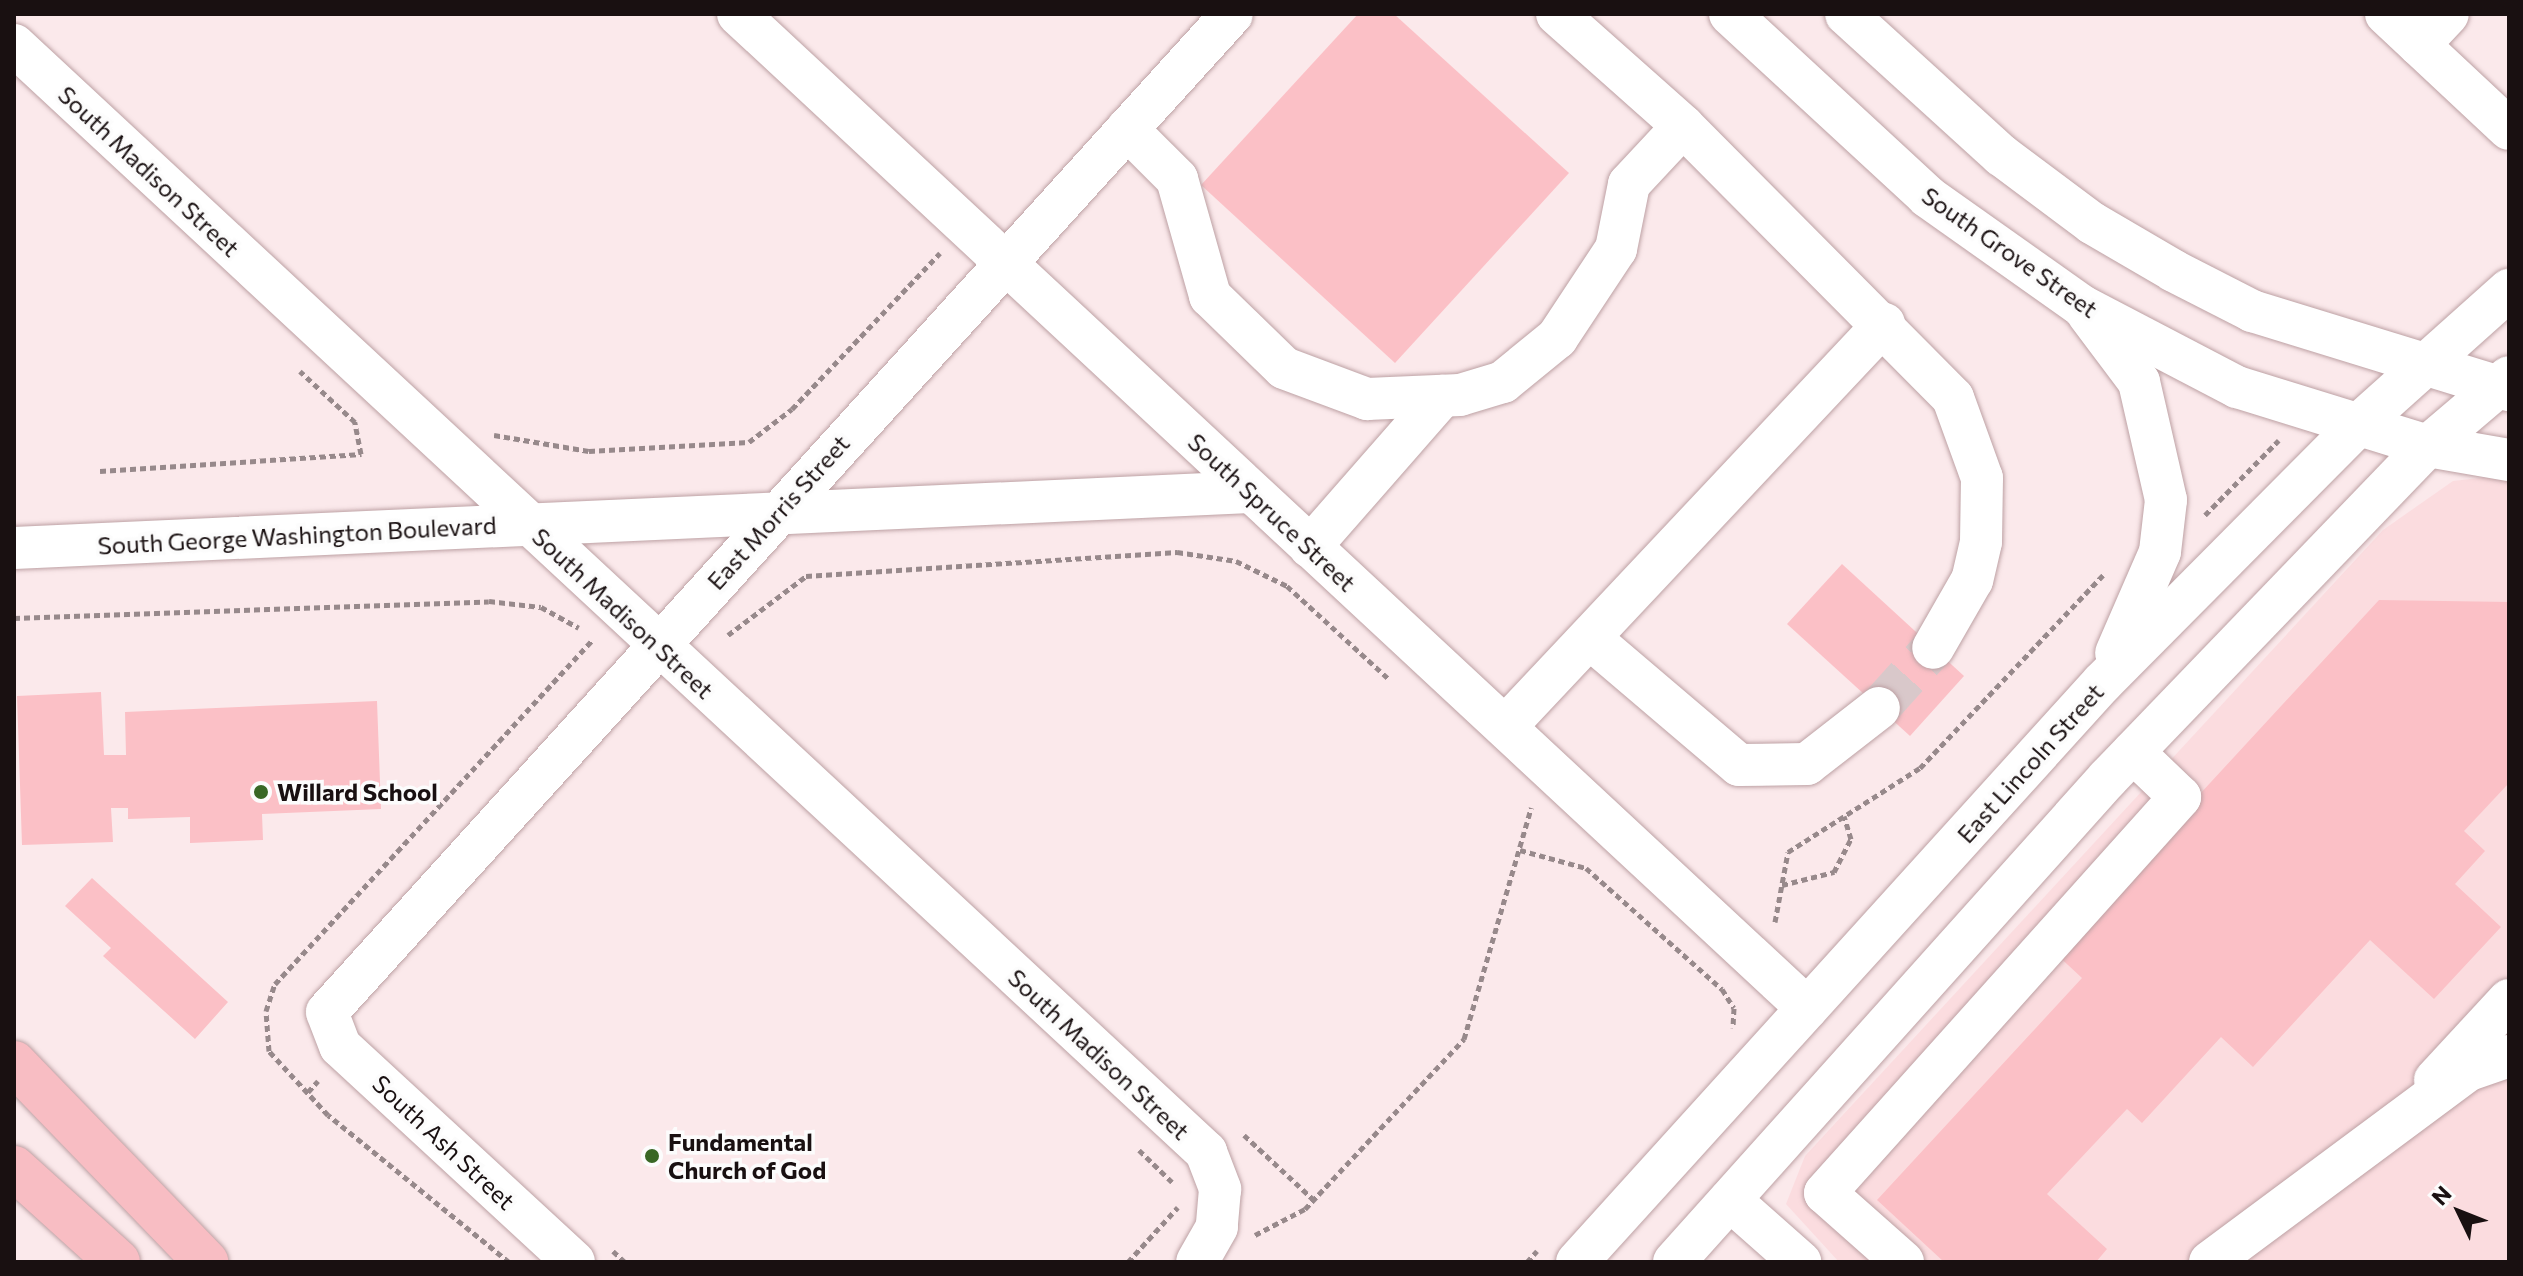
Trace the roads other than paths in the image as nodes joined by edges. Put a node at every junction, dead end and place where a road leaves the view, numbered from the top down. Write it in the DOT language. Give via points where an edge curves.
graph roads {
  1 [pos="738,14"];
  2 [pos="1232,14"];
  3 [pos="1557,14"];
  4 [pos="1730,14"];
  5 [pos="1846,14"];
  6 [pos="2386,14"];
  7 [pos="2448,14"];
  8 [pos="14,45"];
  9 [pos="2419,45"];
  10 [pos="1683,126"];
  11 [pos="1127,129"];
  12 [pos="2509,129"];
  13 [pos="1005,263"];
  14 [pos="2509,290"];
  15 [pos="2082,306"];
  16 [pos="1884,324"];
  17 [pos="2422,367"];
  18 [pos="2505,385"];
  19 [pos="1442,396"];
  20 [pos="2358,425"];
  21 [pos="2428,446"];
  22 [pos="2509,460"];
  23 [pos="1250,492"];
  24 [pos="776,513"];
  25 [pos="528,524"];
  26 [pos="1310,547"];
  27 [pos="14,548"];
  28 [pos="1592,640"];
  29 [pos="657,644"];
  30 [pos="1933,648"];
  31 [pos="2103,682"];
  32 [pos="1879,708"];
  33 [pos="1506,726"];
  34 [pos="2133,752"];
  35 [pos="2509,1000"];
  36 [pos="1807,1008"];
  37 [pos="327,1012"];
  38 [pos="2509,1056"];
  39 [pos="14,1063"];
  40 [pos="2396,1122"];
  41 [pos="14,1168"];
  42 [pos="1730,1200"];
  43 [pos="118,1262"];
  44 [pos="206,1262"];
  45 [pos="574,1262"];
  46 [pos="1197,1262"];
  47 [pos="1577,1262"];
  48 [pos="1674,1262"];
  49 [pos="1800,1262"];
  50 [pos="1903,1262"];
  51 [pos="2210,1262"];
  1 -- 13 [label="street, South Spruce Street"];
  2 -- 11 [label="street, East Morris Street"];
  3 -- 10 [label="street"];
  4 -- 15 [label="street, South Grove Street" via="1928,197"];
  5 -- 17 [label="street" via="2001,155 2092,223 2252,311"];
  6 -- 9 [label="street"];
  7 -- 9 [label="street"];
  8 -- 25 [label="street, South Madison Street"];
  9 -- 12 [label="street"];
  10 -- 16 [label="street"];
  10 -- 19 [label="street" via="1629,184 1616,249 1557,338 1503,382"];
  11 -- 13 [label="street, East Morris Street"];
  11 -- 19 [label="street" via="1177,179 1210,296 1284,368 1367,399"];
  13 -- 23 [label="street, South Spruce Street"];
  13 -- 24 [label="street, East Morris Street"];
  14 -- 17 [label="street, East Lincoln Street"];
  15 -- 20 [label="street, South Grove Street" via="2237,387"];
  15 -- 31 [label="street" via="2139,382 2166,500 2160,552"];
  16 -- 28 [label="street"];
  16 -- 30 [label="street" via="1953,398 1982,478 1972,580"];
  17 -- 18 [label="street"];
  17 -- 20 [label="street, East Lincoln Street"];
  18 -- 21 [label="street"];
  19 -- 26 [label="street"];
  20 -- 21 [label="street, South Grove Street"];
  20 -- 31 [label="street, East Lincoln Street"];
  21 -- 22 [label="street"];
  21 -- 34 [label="street"];
  23 -- 24 [label="street, South George Washington Boulevard"];
  23 -- 26 [label="street, South Spruce Street"];
  24 -- 25 [label="street, South George Washington Boulevard"];
  24 -- 29 [label="street, East Morris Street"];
  25 -- 27 [label="street, South George Washington Boulevard"];
  25 -- 29 [label="street, South Madison Street"];
  26 -- 33 [label="street, South Spruce Street"];
  28 -- 32 [label="street" via="1739,765 1807,764"];
  28 -- 33 [label="street"];
  29 -- 37 [label="street, East Morris Street"];
  29 -- 46 [label="street, South Madison Street" via="1206,1152 1204,1193 1217,1227"];
  31 -- 36 [label="street, East Lincoln Street"];
  33 -- 36 [label="street, South Spruce Street"];
  34 -- 42 [label="street"];
  34 -- 50 [label="street" via="2180,797 1825,1193"];
  35 -- 40 [label="street"];
  36 -- 47 [label="street, East Lincoln Street"];
  37 -- 45 [label="street, South Ash Street" via="345,1051"];
  38 -- 40 [label="street" via="2469,1070"];
  39 -- 44 [label="highway"];
  40 -- 51 [label="street"];
  41 -- 43 [label="highway"];
  42 -- 48 [label="street"];
  42 -- 49 [label="street"];
}
